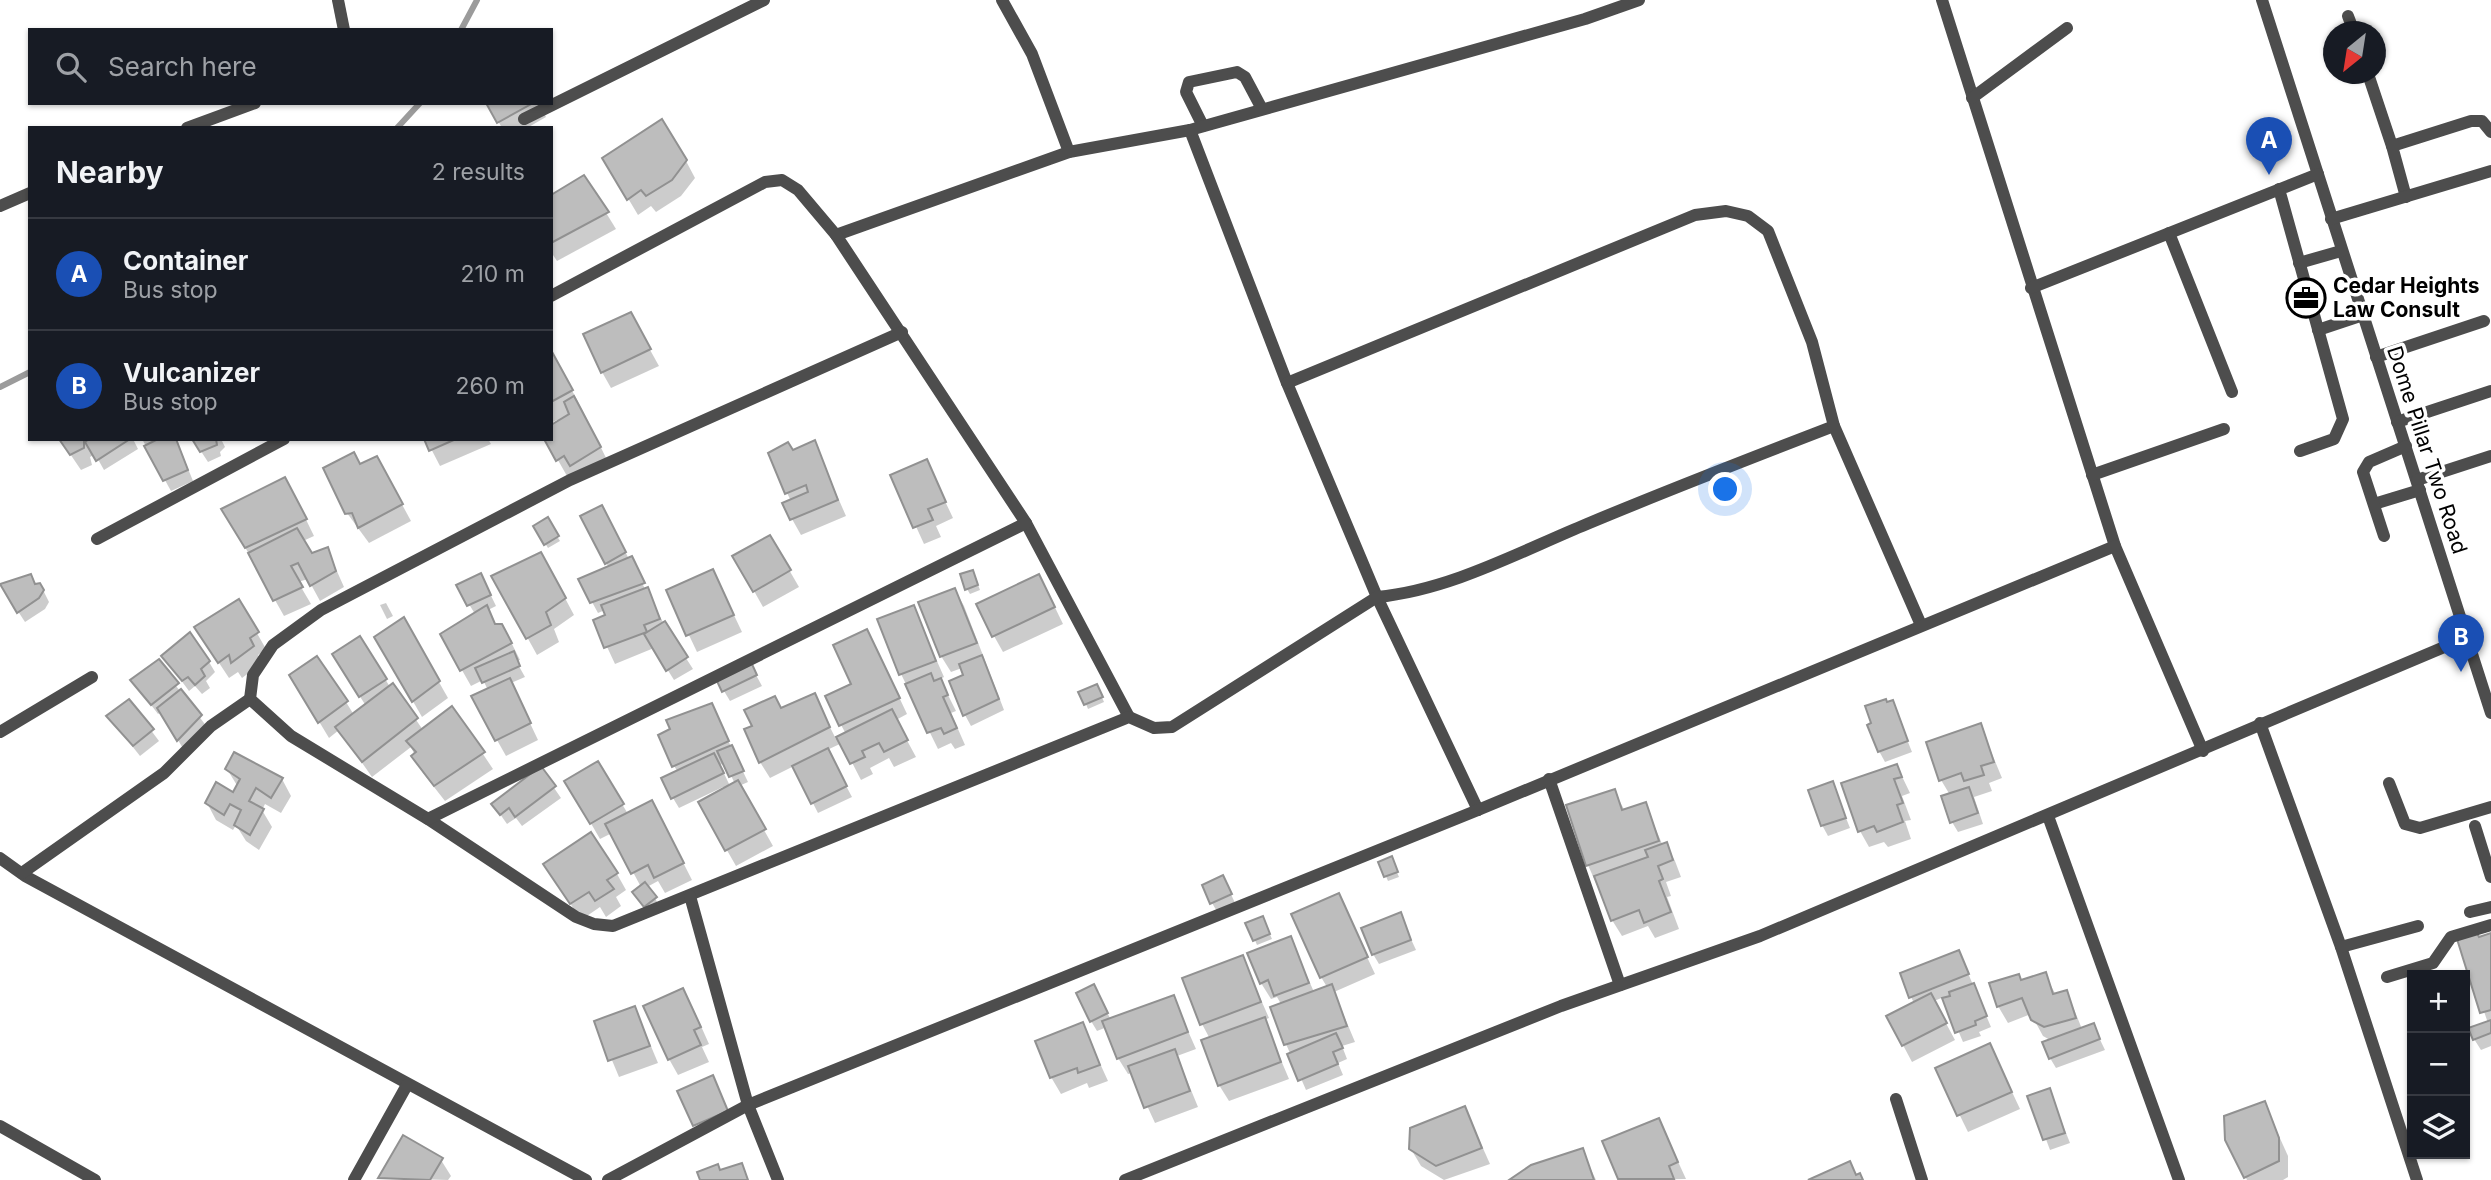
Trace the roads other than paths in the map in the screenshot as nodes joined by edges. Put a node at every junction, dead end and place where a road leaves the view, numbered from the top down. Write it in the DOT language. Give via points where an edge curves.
graph roads {
  1 [pos="338,0"];
  2 [pos="764,0"];
  3 [pos="1002,0"];
  4 [pos="1639,0"];
  5 [pos="1942,0"];
  6 [pos="2262,0"];
  7 [pos="2348,16"];
  8 [pos="2350,21"];
  9 [pos="344,28"];
  10 [pos="2067,28"];
  11 [pos="2371,84"];
  12 [pos="1972,98"];
  13 [pos="250,105"];
  14 [pos="552,105"];
  15 [pos="553,105"];
  16 [pos="1262,109"];
  17 [pos="524,119"];
  18 [pos="192,126"];
  19 [pos="1197,128"];
  20 [pos="2491,132"];
  21 [pos="2392,145"];
  22 [pos="1069,152"];
  23 [pos="2491,171"];
  24 [pos="2318,174"];
  25 [pos="2279,190"];
  26 [pos="28,194"];
  27 [pos="2406,197"];
  28 [pos="0,206"];
  29 [pos="2331,219"];
  30 [pos="2169,233"];
  31 [pos="836,235"];
  32 [pos="2342,251"];
  33 [pos="2299,263"];
  34 [pos="2031,288"];
  35 [pos="553,295"];
  36 [pos="2363,315"];
  37 [pos="2484,321"];
  38 [pos="2318,330"];
  39 [pos="902,332"];
  40 [pos="2376,356"];
  41 [pos="1287,383"];
  42 [pos="2491,391"];
  43 [pos="2232,392"];
  44 [pos="2398,422"];
  45 [pos="1834,426"];
  46 [pos="2224,429"];
  47 [pos="281,441"];
  48 [pos="2406,446"];
  49 [pos="2300,451"];
  50 [pos="2491,456"];
  51 [pos="2092,475"];
  52 [pos="2418,485"];
  53 [pos="2374,504"];
  54 [pos="1026,523"];
  55 [pos="2384,536"];
  56 [pos="97,539"];
  57 [pos="2115,546"];
  58 [pos="1377,597"];
  59 [pos="1921,625"];
  60 [pos="2468,637"];
  61 [pos="92,677"];
  62 [pos="250,699"];
  63 [pos="2491,713"];
  64 [pos="1129,718"];
  65 [pos="2260,723"];
  66 [pos="0,732"];
  67 [pos="2203,751"];
  68 [pos="1549,779"];
  69 [pos="2389,783"];
  70 [pos="2491,807"];
  71 [pos="1478,810"];
  72 [pos="2048,816"];
  73 [pos="428,819"];
  74 [pos="2475,826"];
  75 [pos="2486,841"];
  76 [pos="0,858"];
  77 [pos="22,873"];
  78 [pos="2491,877"];
  79 [pos="690,896"];
  80 [pos="2491,907"];
  81 [pos="2470,912"];
  82 [pos="2491,925"];
  83 [pos="2418,926"];
  84 [pos="2341,947"];
  85 [pos="2387,977"];
  86 [pos="1620,985"];
  87 [pos="407,1085"];
  88 [pos="1896,1099"];
  89 [pos="748,1105"];
  90 [pos="0,1126"];
  91 [pos="95,1180"];
  92 [pos="355,1180"];
  93 [pos="586,1180"];
  94 [pos="608,1180"];
  95 [pos="778,1180"];
  96 [pos="1125,1180"];
  97 [pos="1923,1180"];
  98 [pos="2179,1180"];
  99 [pos="2417,1180"];
  1 -- 9 [label="street"];
  2 -- 15 [label="street"];
  3 -- 22 [label="street" via="1032,54"];
  4 -- 16 [label="street"];
  5 -- 12 [label="street"];
  6 -- 24 [label="street, Dome Pillar Two Road"];
  7 -- 8 [label="street"];
  10 -- 12 [label="street"];
  11 -- 21 [label="street"];
  12 -- 34 [label="street"];
  13 -- 18 [label="street"];
  14 -- 17 [label="street"];
  16 -- 19 [label="street"];
  16 -- 19 [label="street" via="1245,77 1237,72 1189,82 1186,92"];
  19 -- 22 [label="street"];
  19 -- 41 [label="street"];
  20 -- 21 [label="street" via="2482,121 2471,121"];
  21 -- 27 [label="street"];
  22 -- 31 [label="street"];
  23 -- 27 [label="street"];
  24 -- 25 [label="street"];
  24 -- 29 [label="street, Dome Pillar Two Road"];
  25 -- 30 [label="street"];
  25 -- 33 [label="street"];
  26 -- 28 [label="street"];
  27 -- 29 [label="street"];
  29 -- 32 [label="street, Dome Pillar Two Road"];
  30 -- 34 [label="street"];
  30 -- 43 [label="street"];
  31 -- 35 [label="street" via="798,190 782,180 765,182"];
  31 -- 39 [label="street"];
  32 -- 33 [label="street"];
  32 -- 36 [label="street, Dome Pillar Two Road"];
  33 -- 38 [label="street"];
  34 -- 51 [label="street"];
  36 -- 38 [label="street"];
  36 -- 40 [label="street, Dome Pillar Two Road"];
  37 -- 40 [label="street"];
  38 -- 49 [label="street" via="2343,419 2334,439"];
  39 -- 54 [label="street"];
  39 -- 62 [label="street" via="570,480 321,610 273,645 253,675"];
  40 -- 44 [label="street, Dome Pillar Two Road"];
  41 -- 45 [label="street" via="1695,215 1726,211 1748,216 1768,231 1812,342"];
  41 -- 58 [label="street"];
  42 -- 44 [label="street"];
  44 -- 48 [label="street, Dome Pillar Two Road"];
  45 -- 58 [label="street" via="1467,573 1411,593"];
  45 -- 59 [label="street"];
  46 -- 51 [label="street"];
  47 -- 56 [label="street"];
  48 -- 52 [label="street, Dome Pillar Two Road"];
  48 -- 53 [label="street" via="2365,466"];
  50 -- 52 [label="street"];
  51 -- 57 [label="street"];
  52 -- 53 [label="street"];
  52 -- 60 [label="street, Dome Pillar Two Road"];
  53 -- 55 [label="street"];
  54 -- 64 [label="street"];
  54 -- 73 [label="street"];
  57 -- 59 [label="street"];
  57 -- 67 [label="street"];
  58 -- 64 [label="street" via="1171,727 1154,728"];
  58 -- 71 [label="street"];
  59 -- 68 [label="street"];
  60 -- 63 [label="street, Dome Pillar Two Road"];
  60 -- 65 [label="street"];
  61 -- 66 [label="street"];
  62 -- 73 [label="street" via="291,736"];
  62 -- 77 [label="street" via="211,726 164,774"];
  64 -- 79 [label="street"];
  65 -- 67 [label="street"];
  65 -- 84 [label="street"];
  67 -- 72 [label="street"];
  68 -- 71 [label="street"];
  68 -- 86 [label="street"];
  69 -- 70 [label="street" via="2405,824 2412,827"];
  71 -- 89 [label="street"];
  72 -- 86 [label="street" via="1760,936"];
  72 -- 98 [label="street"];
  73 -- 79 [label="street" via="576,917 594,924 612,926"];
  74 -- 75 [label="street"];
  75 -- 78 [label="street"];
  76 -- 77 [label="street"];
  77 -- 87 [label="street"];
  79 -- 89 [label="street"];
  80 -- 81 [label="street"];
  82 -- 85 [label="street" via="2451,937 2433,962"];
  83 -- 84 [label="street"];
  84 -- 99 [label="street"];
  86 -- 96 [label="street"];
  87 -- 92 [label="street"];
  87 -- 93 [label="street"];
  88 -- 97 [label="street"];
  89 -- 94 [label="street"];
  89 -- 95 [label="street"];
  90 -- 91 [label="street"];
}
